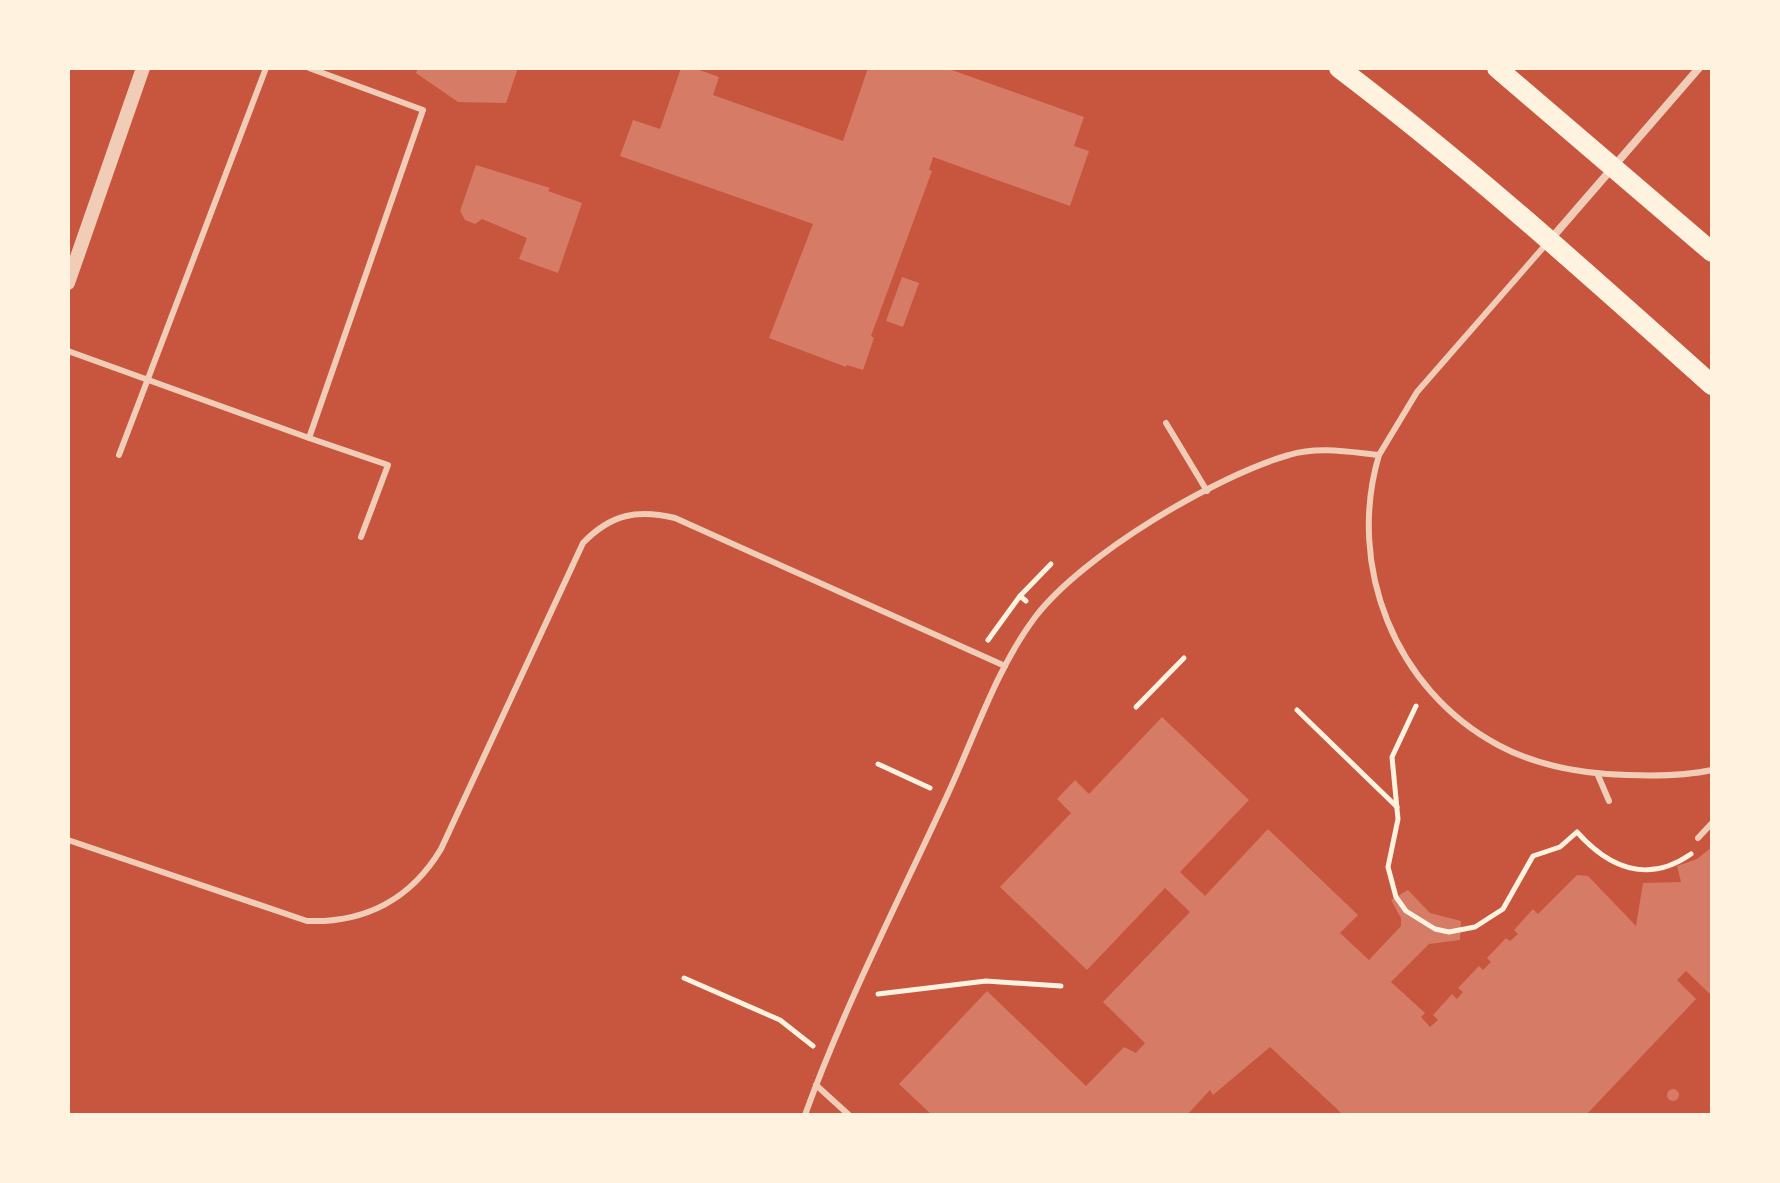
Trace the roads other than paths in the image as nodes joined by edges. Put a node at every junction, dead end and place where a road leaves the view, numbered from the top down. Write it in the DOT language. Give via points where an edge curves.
graph roads {
  1 [pos="143,68"];
  2 [pos="266,68"];
  3 [pos="309,68"];
  4 [pos="1339,68"];
  5 [pos="1497,68"];
  6 [pos="1699,68"];
  7 [pos="1610,168"];
  8 [pos="1550,240"];
  9 [pos="1712,252"];
  10 [pos="68,283"];
  11 [pos="68,351"];
  12 [pos="146,380"];
  13 [pos="1712,385"];
  14 [pos="1166,423"];
  15 [pos="309,438"];
  16 [pos="119,455"];
  17 [pos="1379,455"];
  18 [pos="1207,491"];
  19 [pos="361,537"];
  20 [pos="1005,666"];
  21 [pos="1712,770"];
  22 [pos="1597,773"];
  23 [pos="1609,801"];
  24 [pos="1712,823"];
  25 [pos="1698,838"];
  26 [pos="68,840"];
  27 [pos="816,1085"];
  28 [pos="805,1115"];
  29 [pos="849,1115"];
  1 -- 10 [label="street"];
  2 -- 12 [label="lane"];
  3 -- 15 [label="lane" via="423,110"];
  4 -- 8 [label="main road"];
  5 -- 7 [label="main road"];
  6 -- 7 [label="street"];
  7 -- 8 [label="street"];
  7 -- 9 [label="main road"];
  8 -- 13 [label="main road"];
  8 -- 17 [label="lane" via="1417,392"];
  11 -- 12 [label="lane"];
  12 -- 15 [label="lane"];
  12 -- 16 [label="lane"];
  14 -- 18 [label="lane"];
  15 -- 19 [label="lane" via="388,465"];
  17 -- 18 [label="lane" via="1291,454"];
  17 -- 22 [label="lane" via="1368,512 1374,579 1395,639 1416,674 1464,723 1501,747"];
  18 -- 20 [label="lane" via="1124,541 1062,590 1039,613"];
  20 -- 26 [label="lane" via="675,518 619,516 583,543 441,849 395,901 349,919 307,921"];
  20 -- 27 [label="lane"];
  21 -- 22 [label="lane" via="1647,776"];
  22 -- 23 [label="lane"];
  24 -- 25 [label="lane"];
  27 -- 28 [label="lane"];
  27 -- 29 [label="lane"];
}
